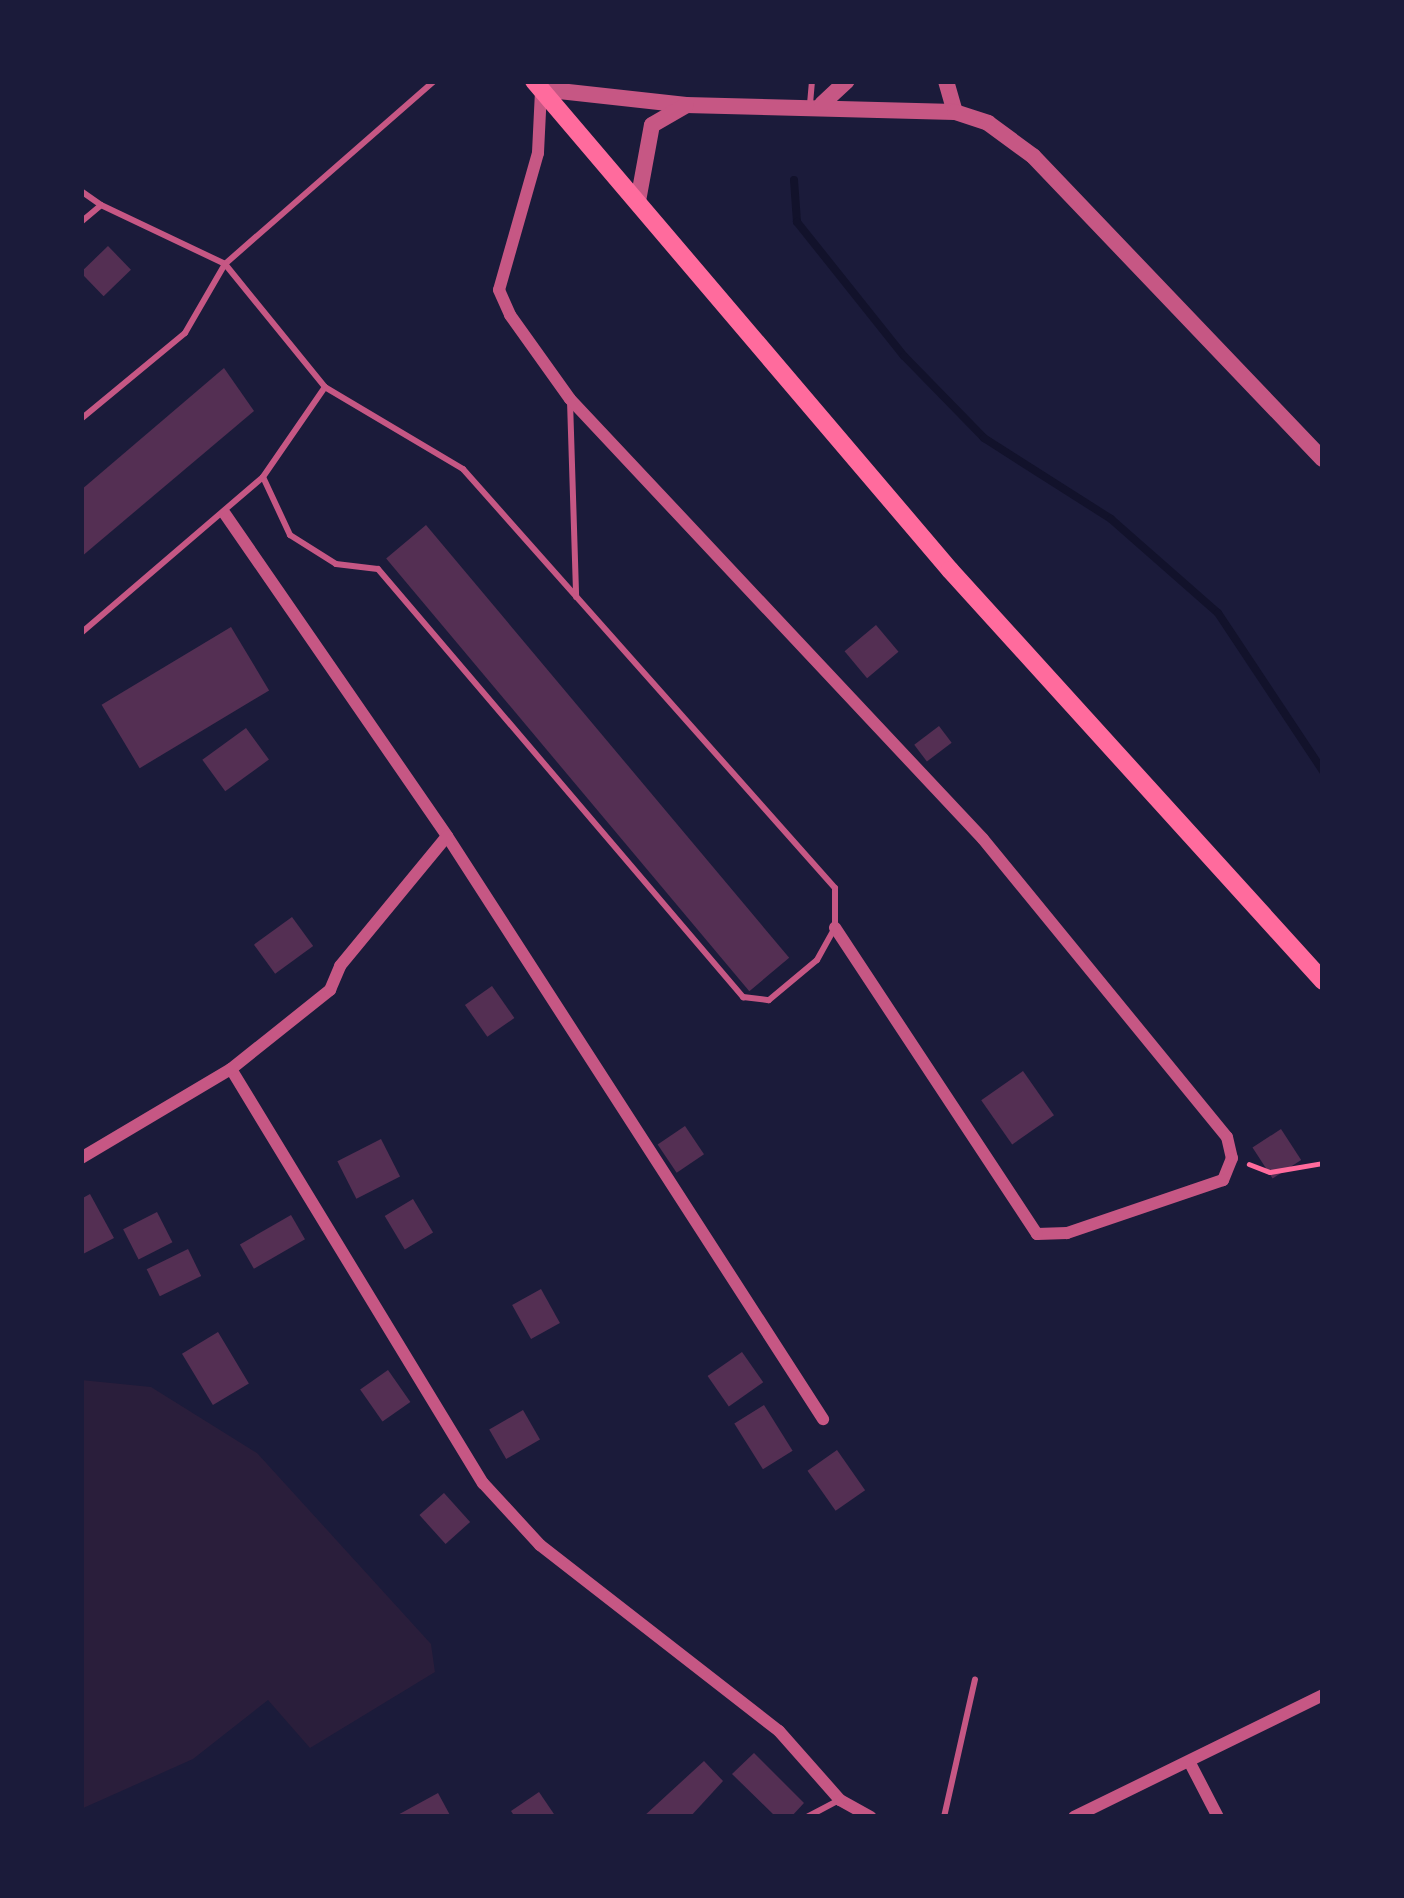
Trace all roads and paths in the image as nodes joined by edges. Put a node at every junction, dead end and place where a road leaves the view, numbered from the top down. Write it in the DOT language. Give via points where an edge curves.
graph roads {
  1 [pos="434,81"];
  2 [pos="812,81"];
  3 [pos="847,81"];
  4 [pos="946,81"];
  5 [pos="538,85"];
  6 [pos="816,104"];
  7 [pos="686,105"];
  8 [pos="955,112"];
  9 [pos="81,191"];
  10 [pos="638,201"];
  11 [pos="100,205"];
  12 [pos="81,222"];
  13 [pos="225,264"];
  14 [pos="326,387"];
  15 [pos="570,399"];
  16 [pos="81,419"];
  17 [pos="1323,458"];
  18 [pos="262,477"];
  19 [pos="225,514"];
  20 [pos="576,600"];
  21 [pos="81,633"];
  22 [pos="447,836"];
  23 [pos="836,928"];
  24 [pos="1323,981"];
  25 [pos="231,1069"];
  26 [pos="81,1158"];
  27 [pos="1232,1158"];
  28 [pos="1323,1163"];
  29 [pos="823,1419"];
  30 [pos="975,1679"];
  31 [pos="1323,1695"];
  32 [pos="1190,1763"];
  33 [pos="840,1800"];
  34 [pos="807,1817"];
  35 [pos="872,1817"];
  36 [pos="944,1817"];
  37 [pos="1074,1817"];
  38 [pos="1218,1817"];
  1 -- 13 [label="lane"];
  2 -- 6 [label="lane"];
  3 -- 6 [label="street"];
  4 -- 8 [label="street"];
  5 -- 7 [label="street"];
  5 -- 10 [label="main road"];
  5 -- 15 [label="street" via="538,153 500,290"];
  6 -- 7 [label="street"];
  6 -- 8 [label="street"];
  7 -- 10 [label="street" via="652,125"];
  8 -- 17 [label="street" via="988,123 1033,156"];
  9 -- 11 [label="lane"];
  10 -- 24 [label="main road" via="950,570"];
  11 -- 12 [label="lane"];
  11 -- 13 [label="lane"];
  13 -- 14 [label="lane"];
  13 -- 16 [label="lane" via="185,333"];
  14 -- 18 [label="lane"];
  14 -- 20 [label="lane" via="463,469"];
  15 -- 20 [label="lane"];
  15 -- 27 [label="street" via="982,839 1227,1137"];
  18 -- 19 [label="lane"];
  18 -- 23 [label="lane" via="290,535 336,564 378,568 742,997 769,1000 817,960"];
  19 -- 21 [label="lane"];
  19 -- 22 [label="street"];
  20 -- 23 [label="lane" via="835,888"];
  22 -- 25 [label="street" via="340,966 330,990"];
  22 -- 29 [label="street"];
  23 -- 27 [label="street" via="1037,1234 1067,1233 1223,1180"];
  25 -- 26 [label="street"];
  25 -- 33 [label="street" via="483,1484 540,1545 779,1731"];
  27 -- 28 [label="path" via="1270,1172"];
  30 -- 36 [label="lane"];
  31 -- 32 [label="street"];
  32 -- 37 [label="street"];
  32 -- 38 [label="street"];
  33 -- 34 [label="lane" via="815,1806"];
  33 -- 35 [label="street"];
}
